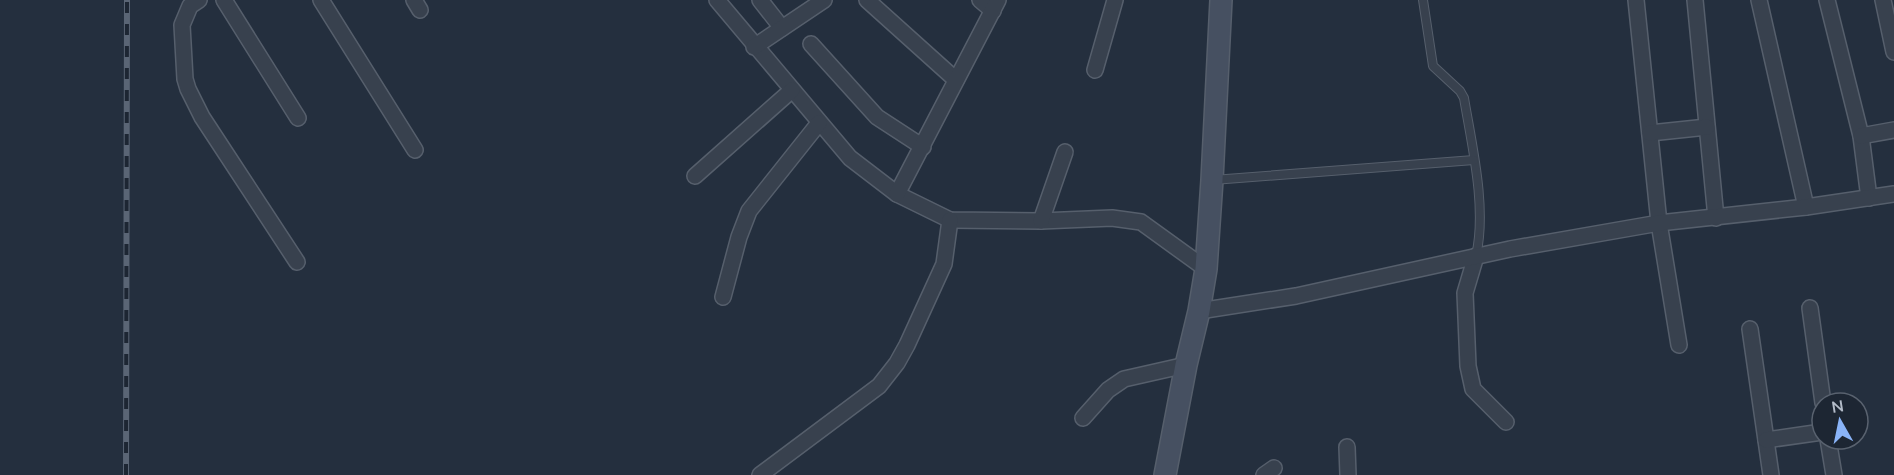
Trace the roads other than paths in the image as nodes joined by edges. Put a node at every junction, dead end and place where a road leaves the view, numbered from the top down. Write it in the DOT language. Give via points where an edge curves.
graph roads {
  1 [pos="199,0"];
  2 [pos="224,0"];
  3 [pos="321,0"];
  4 [pos="717,0"];
  5 [pos="760,0"];
  6 [pos="824,0"];
  7 [pos="867,0"];
  8 [pos="980,0"];
  9 [pos="1115,0"];
  10 [pos="1221,0"];
  11 [pos="1423,0"];
  12 [pos="1636,0"];
  13 [pos="1695,0"];
  14 [pos="1759,0"];
  15 [pos="1827,0"];
  16 [pos="1883,0"];
  17 [pos="995,6"];
  18 [pos="782,28"];
  19 [pos="811,44"];
  20 [pos="754,47"];
  21 [pos="1894,52"];
  22 [pos="1095,70"];
  23 [pos="956,80"];
  24 [pos="792,90"];
  25 [pos="298,118"];
  26 [pos="819,123"];
  27 [pos="1707,127"];
  28 [pos="1894,130"];
  29 [pos="1650,133"];
  30 [pos="1861,136"];
  31 [pos="923,147"];
  32 [pos="415,150"];
  33 [pos="1065,152"];
  34 [pos="1474,160"];
  35 [pos="695,176"];
  36 [pos="1212,180"];
  37 [pos="897,194"];
  38 [pos="1894,194"];
  39 [pos="1869,198"];
  40 [pos="1806,207"];
  41 [pos="1716,218"];
  42 [pos="950,220"];
  43 [pos="1041,221"];
  44 [pos="1659,224"];
  45 [pos="1476,256"];
  46 [pos="297,262"];
  47 [pos="1206,269"];
  48 [pos="723,297"];
  49 [pos="1809,308"];
  50 [pos="1199,311"];
  51 [pos="1750,329"];
  52 [pos="1679,345"];
  53 [pos="1186,364"];
  54 [pos="1821,391"];
  55 [pos="1083,418"];
  56 [pos="1506,422"];
  57 [pos="1810,434"];
  58 [pos="1766,440"];
  59 [pos="1347,447"];
  60 [pos="1830,451"];
  61 [pos="760,475"];
  62 [pos="1165,475"];
  63 [pos="1348,475"];
  64 [pos="1771,475"];
  65 [pos="1834,475"];
  1 -- 46 [label="street" via="190,6 182,25 188,89 202,117"];
  2 -- 25 [label="street"];
  3 -- 32 [label="street"];
  4 -- 20 [label="street"];
  5 -- 18 [label="street"];
  6 -- 18 [label="street"];
  7 -- 23 [label="street"];
  8 -- 17 [label="street"];
  9 -- 22 [label="street"];
  10 -- 36 [label="main road"];
  11 -- 34 [label="lane" via="1433,66 1464,98"];
  12 -- 29 [label="street"];
  13 -- 27 [label="street"];
  14 -- 40 [label="street"];
  15 -- 30 [label="street"];
  16 -- 21 [label="street"];
  17 -- 23 [label="street"];
  18 -- 20 [label="street"];
  19 -- 31 [label="street" via="877,117"];
  20 -- 24 [label="street"];
  23 -- 31 [label="street"];
  24 -- 26 [label="street"];
  24 -- 35 [label="street"];
  26 -- 37 [label="street" via="850,158"];
  26 -- 48 [label="street" via="749,211"];
  27 -- 29 [label="street"];
  27 -- 41 [label="street"];
  28 -- 30 [label="street"];
  29 -- 44 [label="street"];
  30 -- 39 [label="street"];
  31 -- 37 [label="street"];
  33 -- 43 [label="street"];
  34 -- 36 [label="lane"];
  34 -- 45 [label="lane" via="1480,223"];
  36 -- 47 [label="main road"];
  37 -- 42 [label="street"];
  38 -- 39 [label="street"];
  39 -- 40 [label="street"];
  40 -- 41 [label="street"];
  41 -- 44 [label="street"];
  42 -- 43 [label="street"];
  42 -- 61 [label="street" via="944,264 897,363 879,386"];
  43 -- 47 [label="street" via="1141,222"];
  44 -- 45 [label="street"];
  44 -- 52 [label="street"];
  45 -- 50 [label="street" via="1296,296"];
  45 -- 56 [label="street" via="1466,293 1468,366 1473,389"];
  47 -- 50 [label="main road"];
  49 -- 54 [label="street"];
  50 -- 53 [label="main road"];
  51 -- 58 [label="street"];
  53 -- 55 [label="street" via="1124,379 1108,390"];
  53 -- 62 [label="main road"];
  57 -- 58 [label="street"];
  58 -- 64 [label="street"];
  59 -- 63 [label="street"];
  60 -- 65 [label="street"];
}
